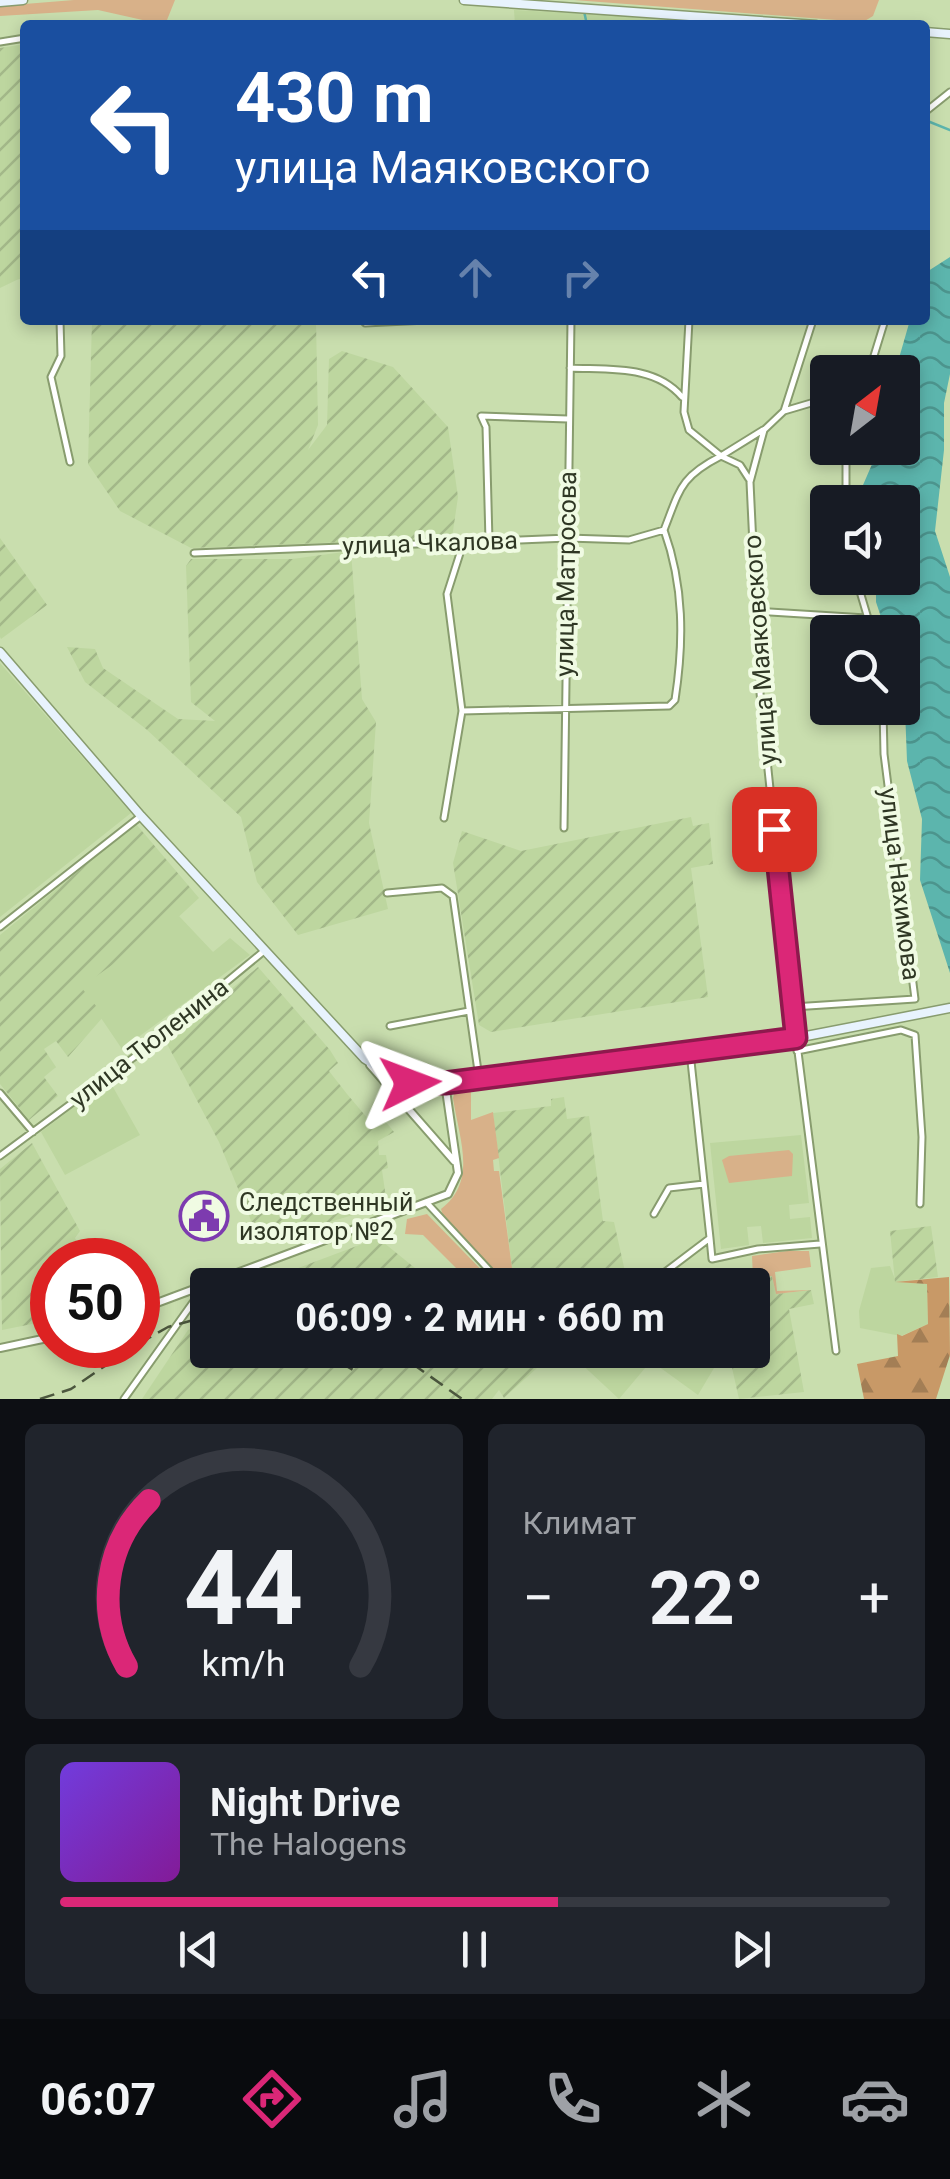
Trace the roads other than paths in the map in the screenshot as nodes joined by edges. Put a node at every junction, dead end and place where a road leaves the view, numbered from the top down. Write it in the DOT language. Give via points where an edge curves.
graph roads {
  1 [pos="23,0"];
  2 [pos="464,0"];
  3 [pos="509,0"];
  4 [pos="0,2"];
  5 [pos="753,20"];
  6 [pos="950,92"];
  7 [pos="930,108"];
  8 [pos="60,325"];
  9 [pos="571,325"];
  10 [pos="690,325"];
  11 [pos="811,325"];
  12 [pos="884,325"];
  13 [pos="875,355"];
  14 [pos="570,368"];
  15 [pos="684,400"];
  16 [pos="810,403"];
  17 [pos="784,411"];
  18 [pos="568,419"];
  19 [pos="764,430"];
  20 [pos="721,456"];
  21 [pos="70,462"];
  22 [pos="750,482"];
  23 [pos="664,530"];
  24 [pos="568,538"];
  25 [pos="489,541"];
  26 [pos="463,545"];
  27 [pos="194,552"];
  28 [pos="754,611"];
  29 [pos="818,615"];
  30 [pos="0,652"];
  31 [pos="564,710"];
  32 [pos="462,711"];
  33 [pos="883,725"];
  34 [pos="142,816"];
  35 [pos="444,818"];
  36 [pos="564,828"];
  37 [pos="387,893"];
  38 [pos="0,928"];
  39 [pos="264,951"];
  40 [pos="792,1007"];
  41 [pos="950,1008"];
  42 [pos="470,1012"];
  43 [pos="390,1026"];
  44 [pos="796,1038"];
  45 [pos="798,1051"];
  46 [pos="690,1052"];
  47 [pos="365,1059"];
  48 [pos="479,1078"];
  49 [pos="404,1082"];
  50 [pos="445,1083"];
  51 [pos="0,1093"];
  52 [pos="404,1104"];
  53 [pos="33,1132"];
  54 [pos="0,1156"];
  55 [pos="458,1166"];
  56 [pos="704,1184"];
  57 [pos="428,1202"];
  58 [pos="920,1204"];
  59 [pos="654,1214"];
  60 [pos="710,1238"];
  61 [pos="820,1244"];
  62 [pos="246,1268"];
  63 [pos="488,1268"];
  64 [pos="670,1268"];
  65 [pos="190,1289"];
  66 [pos="160,1301"];
  67 [pos="190,1307"];
  68 [pos="30,1342"];
  69 [pos="0,1348"];
  70 [pos="836,1351"];
  71 [pos="124,1399"];
  1 -- 4 [label="main road"];
  2 -- 3 [label="main road"];
  3 -- 5 [label="main road"];
  6 -- 7 [label="street"];
  8 -- 21 [label="street" via="61,356 51,377"];
  9 -- 14 [label="street, улица Матросова"];
  10 -- 15 [label="street"];
  11 -- 17 [label="street"];
  12 -- 13 [label="street"];
  14 -- 15 [label="street" via="650,374"];
  14 -- 18 [label="street, улица Матросова"];
  15 -- 20 [label="street" via="688,430"];
  16 -- 17 [label="street"];
  17 -- 19 [label="street"];
  18 -- 24 [label="street, улица Матросова"];
  18 -- 25 [label="street" via="481,416"];
  19 -- 20 [label="street"];
  19 -- 22 [label="street, улица Маяковского"];
  20 -- 22 [label="street" via="740,465"];
  20 -- 23 [label="street" via="686,476"];
  22 -- 28 [label="street, улица Маяковского"];
  23 -- 24 [label="street, улица Чкалова" via="629,540"];
  23 -- 31 [label="street" via="677,566 682,630 676,700 662,709"];
  24 -- 25 [label="street, улица Чкалова"];
  24 -- 31 [label="street, улица Матросова"];
  25 -- 26 [label="street, улица Чкалова"];
  26 -- 27 [label="street, улица Чкалова"];
  26 -- 32 [label="street" via="447,594"];
  28 -- 29 [label="street"];
  28 -- 40 [label="street, улица Маяковского"];
  30 -- 34 [label="main road"];
  31 -- 32 [label="street"];
  31 -- 36 [label="street, улица Матросова"];
  32 -- 35 [label="street"];
  33 -- 40 [label="street, улица Нахимова" via="914,999"];
  34 -- 38 [label="street"];
  34 -- 39 [label="main road"];
  37 -- 42 [label="street" via="451,892"];
  39 -- 47 [label="main road"];
  39 -- 53 [label="street, улица Тюленина"];
  40 -- 44 [label="street, улица Маяковского"];
  41 -- 44 [label="main road"];
  42 -- 43 [label="street"];
  42 -- 48 [label="street"];
  44 -- 45 [label="street, улица Маяковского"];
  44 -- 46 [label="main road"];
  45 -- 58 [label="street" via="901,1030 915,1035"];
  45 -- 61 [label="street, улица Маяковского"];
  46 -- 48 [label="main road"];
  46 -- 56 [label="street"];
  47 -- 49 [label="main road"];
  47 -- 52 [label="street"];
  48 -- 50 [label="main road"];
  49 -- 50 [label="main road"];
  49 -- 52 [label="street"];
  50 -- 55 [label="street"];
  51 -- 53 [label="street"];
  52 -- 55 [label="street"];
  53 -- 54 [label="street, улица Тюленина"];
  55 -- 57 [label="street" via="454,1188"];
  56 -- 59 [label="street" via="668,1188"];
  56 -- 60 [label="street"];
  57 -- 62 [label="street"];
  57 -- 63 [label="street"];
  60 -- 61 [label="street" via="712,1259"];
  60 -- 64 [label="street"];
  61 -- 70 [label="street, улица Маяковского"];
  65 -- 66 [label="street"];
  67 -- 71 [label="street"];
  68 -- 69 [label="street"];
}
